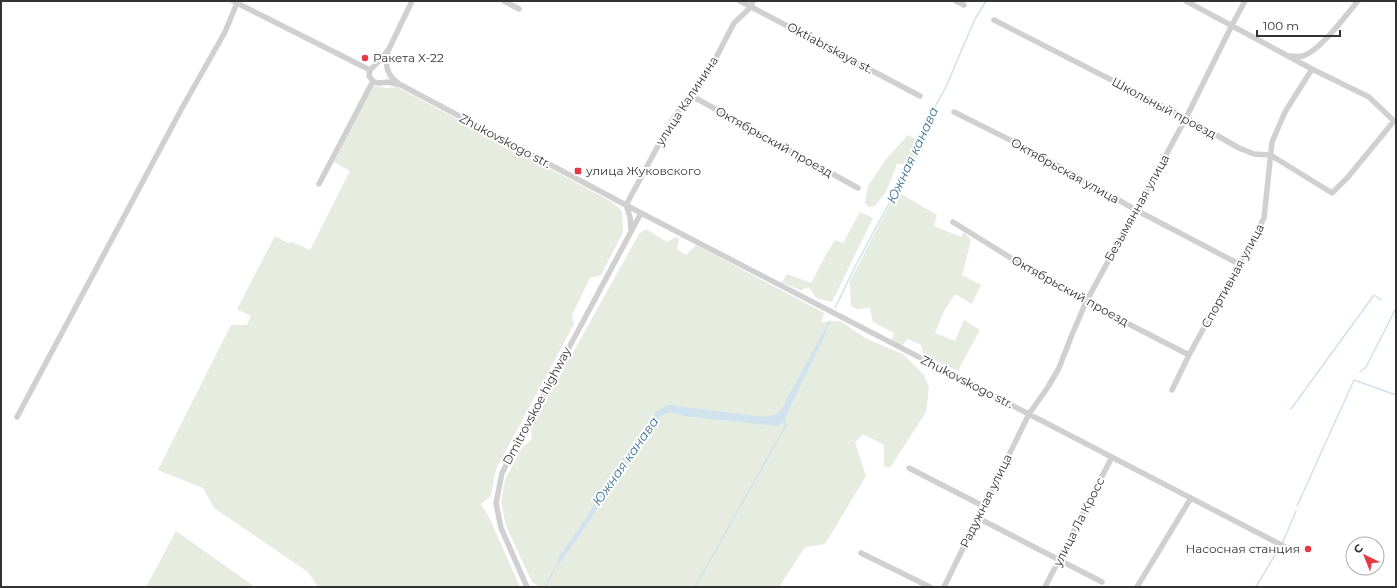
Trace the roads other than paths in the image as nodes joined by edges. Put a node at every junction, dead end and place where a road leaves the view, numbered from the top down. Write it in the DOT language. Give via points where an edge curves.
graph roads {
  1 [pos="412,1"];
  2 [pos="504,1"];
  3 [pos="740,1"];
  4 [pos="956,1"];
  5 [pos="1186,1"];
  6 [pos="1246,1"];
  7 [pos="1358,1"];
  8 [pos="235,2"];
  9 [pos="752,4"];
  10 [pos="964,5"];
  11 [pos="519,9"];
  12 [pos="994,20"];
  13 [pos="1232,25"];
  14 [pos="389,49"];
  15 [pos="1290,56"];
  16 [pos="375,65"];
  17 [pos="1312,69"];
  18 [pos="370,70"];
  19 [pos="387,70"];
  20 [pos="373,81"];
  21 [pos="383,82"];
  22 [pos="401,86"];
  23 [pos="690,95"];
  24 [pos="920,96"];
  25 [pos="954,112"];
  26 [pos="1186,118"];
  27 [pos="1395,121"];
  28 [pos="1270,155"];
  29 [pos="319,184"];
  30 [pos="858,188"];
  31 [pos="626,205"];
  32 [pos="1136,210"];
  33 [pos="641,213"];
  34 [pos="953,222"];
  35 [pos="630,233"];
  36 [pos="1239,264"];
  37 [pos="1086,302"];
  38 [pos="1189,355"];
  39 [pos="1172,390"];
  40 [pos="1029,414"];
  41 [pos="17,417"];
  42 [pos="1112,457"];
  43 [pos="908,468"];
  44 [pos="1191,498"];
  45 [pos="983,506"];
  46 [pos="978,518"];
  47 [pos="1293,551"];
  48 [pos="861,553"];
  49 [pos="1060,560"];
  50 [pos="1102,582"];
  51 [pos="527,587"];
  52 [pos="930,587"];
  53 [pos="944,587"];
  54 [pos="1046,587"];
  55 [pos="1137,587"];
  1 -- 14 [label="street"];
  2 -- 11 [label="street"];
  3 -- 9 [label="street, Oktiabrskaya st."];
  4 -- 10 [label="street"];
  5 -- 13 [label="street"];
  6 -- 13 [label="street, Безымянная улица"];
  7 -- 15 [label="street" via="1311,52 1302,56"];
  8 -- 18 [label="street"];
  8 -- 41 [label="street" via="225,32"];
  9 -- 23 [label="street, улица Калинина" via="734,23 707,75"];
  9 -- 24 [label="street, Oktiabrskaya st."];
  12 -- 26 [label="street, Школьный проезд"];
  13 -- 15 [label="street"];
  13 -- 26 [label="street, Безымянная улица"];
  14 -- 16 [label="street"];
  14 -- 19 [label="street"];
  15 -- 17 [label="street"];
  16 -- 18 [label="street"];
  16 -- 19 [label="street" via="379,64"];
  17 -- 27 [label="street" via="1369,97"];
  17 -- 28 [label="street, Спортивная улица" via="1285,112 1272,142"];
  18 -- 20 [label="street" via="369,76"];
  19 -- 21 [label="street" via="387,78"];
  19 -- 22 [label="street"];
  20 -- 21 [label="street"];
  20 -- 29 [label="street"];
  21 -- 22 [label="street, Zhukovskogo str."];
  22 -- 31 [label="street, Zhukovskogo str."];
  23 -- 30 [label="street, Октябрьский проезд"];
  23 -- 31 [label="street, улица Калинина" via="672,120"];
  25 -- 32 [label="street, Октябрьская улица" via="1034,152"];
  26 -- 28 [label="street, Школьный проезд" via="1239,148 1254,154"];
  26 -- 32 [label="street, Безымянная улица"];
  27 -- 28 [label="street, Школьный проезд" via="1332,193"];
  28 -- 36 [label="street, Спортивная улица" via="1264,218"];
  31 -- 33 [label="street"];
  31 -- 35 [label="street" via="630,216"];
  32 -- 36 [label="street, Октябрьская улица"];
  32 -- 37 [label="street, Безымянная улица"];
  33 -- 35 [label="street, Dmitrovskoe highway"];
  33 -- 40 [label="street, Zhukovskogo str."];
  34 -- 37 [label="street, Октябрьский проезд"];
  35 -- 51 [label="street, Dmitrovskoe highway" via="502,473 496,503 501,528"];
  36 -- 38 [label="street, Спортивная улица"];
  37 -- 38 [label="street, Октябрьский проезд"];
  37 -- 40 [label="street, Безымянная улица" via="1059,368"];
  38 -- 39 [label="street, Спортивная улица"];
  40 -- 42 [label="street, Zhukovskogo str."];
  40 -- 45 [label="street, Радужная улица"];
  42 -- 44 [label="street, Zhukovskogo str."];
  42 -- 49 [label="street, улица Ла Кросс"];
  43 -- 45 [label="street"];
  44 -- 47 [label="street, Zhukovskogo str."];
  44 -- 55 [label="street"];
  45 -- 46 [label="street, Радужная улица"];
  46 -- 49 [label="street"];
  46 -- 53 [label="street, Радужная улица"];
  48 -- 52 [label="street"];
  49 -- 50 [label="street"];
  49 -- 54 [label="street, улица Ла Кросс"];
}
